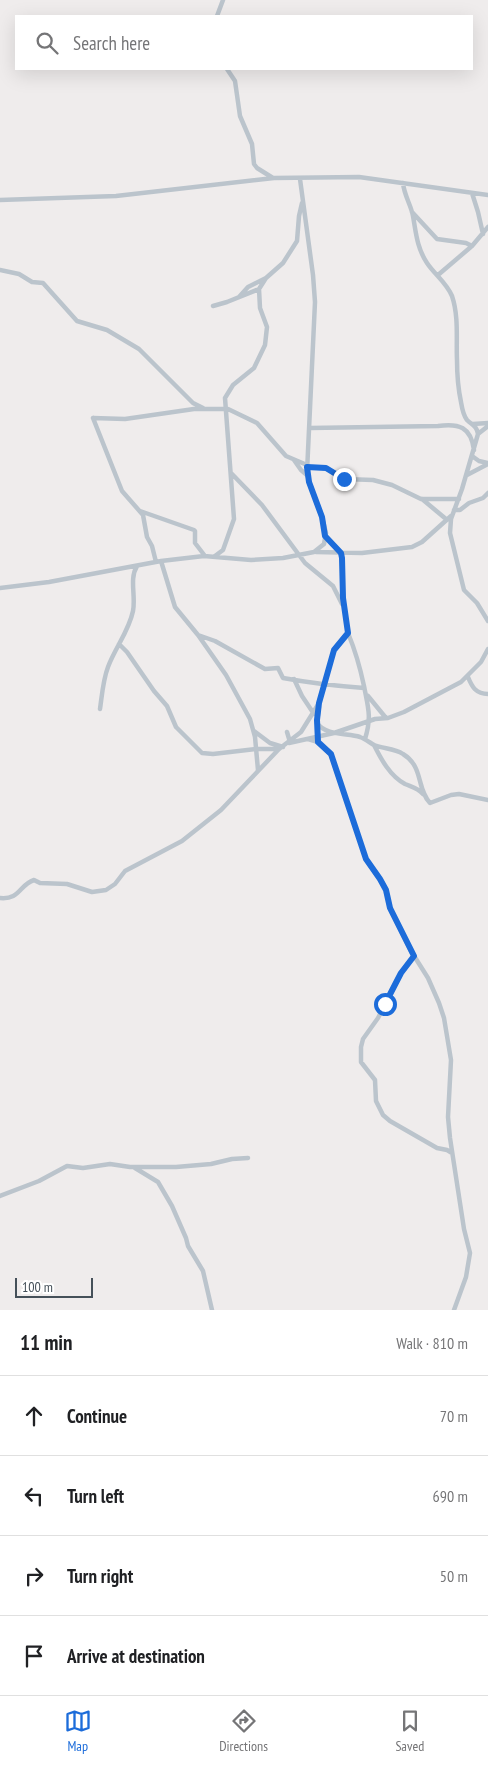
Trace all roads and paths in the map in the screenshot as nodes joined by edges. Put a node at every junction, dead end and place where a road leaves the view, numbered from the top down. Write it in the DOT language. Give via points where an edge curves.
graph roads {
  1 [pos="223,0"];
  2 [pos="217,15"];
  3 [pos="229,70"];
  4 [pos="274,178"];
  5 [pos="300,178"];
  6 [pos="402,184"];
  7 [pos="472,193"];
  8 [pos="488,195"];
  9 [pos="0,200"];
  10 [pos="303,201"];
  11 [pos="412,211"];
  12 [pos="488,227"];
  13 [pos="483,234"];
  14 [pos="472,246"];
  15 [pos="0,270"];
  16 [pos="438,275"];
  17 [pos="266,278"];
  18 [pos="259,288"];
  19 [pos="237,298"];
  20 [pos="213,306"];
  21 [pos="203,408"];
  22 [pos="226,408"];
  23 [pos="488,422"];
  24 [pos="473,424"];
  25 [pos="488,426"];
  26 [pos="310,428"];
  27 [pos="478,434"];
  28 [pos="473,453"];
  29 [pos="294,459"];
  30 [pos="488,464"];
  31 [pos="307,466"];
  32 [pos="232,474"];
  33 [pos="467,475"];
  34 [pos="308,476"];
  35 [pos="488,493"];
  36 [pos="421,499"];
  37 [pos="459,499"];
  38 [pos="140,510"];
  39 [pos="453,512"];
  40 [pos="446,519"];
  41 [pos="325,536"];
  42 [pos="314,552"];
  43 [pos="341,553"];
  44 [pos="301,555"];
  45 [pos="205,556"];
  46 [pos="214,556"];
  47 [pos="158,562"];
  48 [pos="137,566"];
  49 [pos="0,588"];
  50 [pos="344,608"];
  51 [pos="488,621"];
  52 [pos="348,633"];
  53 [pos="198,635"];
  54 [pos="119,644"];
  55 [pos="488,649"];
  56 [pos="468,676"];
  57 [pos="294,680"];
  58 [pos="325,685"];
  59 [pos="362,688"];
  60 [pos="488,694"];
  61 [pos="367,695"];
  62 [pos="319,703"];
  63 [pos="100,709"];
  64 [pos="314,714"];
  65 [pos="386,718"];
  66 [pos="369,721"];
  67 [pos="317,723"];
  68 [pos="254,731"];
  69 [pos="286,732"];
  70 [pos="334,733"];
  71 [pos="317,737"];
  72 [pos="308,739"];
  73 [pos="365,739"];
  74 [pos="289,742"];
  75 [pos="318,742"];
  76 [pos="374,745"];
  77 [pos="281,748"];
  78 [pos="256,749"];
  79 [pos="258,770"];
  80 [pos="424,796"];
  81 [pos="488,800"];
  82 [pos="0,898"];
  83 [pos="414,956"];
  84 [pos="452,1154"];
  85 [pos="248,1158"];
  86 [pos="134,1167"];
  87 [pos="0,1196"];
  88 [pos="212,1310"];
  89 [pos="454,1310"];
  1 -- 2 [label="street"];
  3 -- 4 [label="street" via="235,81 240,116 252,144 254,164"];
  4 -- 5 [label="street"];
  4 -- 9 [label="street" via="116,196"];
  5 -- 6 [label="street" via="359,177"];
  5 -- 10 [label="street"];
  6 -- 7 [label="street"];
  6 -- 11 [label="street"];
  7 -- 8 [label="street"];
  7 -- 13 [label="street"];
  10 -- 17 [label="street" via="297,241 283,263"];
  10 -- 26 [label="street" via="314,302"];
  11 -- 14 [label="street" via="437,239"];
  11 -- 16 [label="street" via="419,248 427,264"];
  12 -- 13 [label="street"];
  13 -- 14 [label="street"];
  14 -- 16 [label="street"];
  15 -- 21 [label="street" via="42,283 74,320 107,330 137,348 192,403"];
  16 -- 24 [label="street" via="447,285 454,302 463,414"];
  17 -- 18 [label="street"];
  17 -- 19 [label="street" via="248,286"];
  18 -- 19 [label="street"];
  18 -- 22 [label="street" via="260,308 267,327 265,345 254,368 229,389 225,398"];
  19 -- 20 [label="street"];
  21 -- 22 [label="street"];
  21 -- 38 [label="street" via="125,419 92,418 122,491"];
  22 -- 29 [label="street" via="256,423 286,455"];
  22 -- 32 [label="street"];
  23 -- 24 [label="street"];
  24 -- 27 [label="street"];
  25 -- 27 [label="street"];
  26 -- 28 [label="street" via="450,424 467,432 473,442"];
  26 -- 31 [label="street"];
  27 -- 28 [label="street"];
  28 -- 30 [label="street" via="479,461"];
  28 -- 33 [label="street"];
  29 -- 31 [label="street"];
  29 -- 34 [label="street"];
  30 -- 33 [label="street"];
  31 -- 34 [label="street"];
  31 -- 36 [label="street" via="326,468 344,479 392,485"];
  32 -- 44 [label="street" via="262,505"];
  32 -- 46 [label="street" via="234,520 223,550"];
  33 -- 37 [label="street"];
  34 -- 41 [label="street"];
  35 -- 39 [label="street"];
  36 -- 37 [label="street"];
  36 -- 40 [label="street"];
  37 -- 39 [label="street"];
  38 -- 45 [label="street" via="194,530 195,543"];
  38 -- 47 [label="street"];
  39 -- 40 [label="street"];
  39 -- 51 [label="street" via="450,538 464,590"];
  40 -- 43 [label="street" via="414,546 368,553"];
  41 -- 42 [label="street" via="324,544"];
  41 -- 43 [label="street"];
  42 -- 43 [label="street"];
  42 -- 44 [label="street"];
  43 -- 50 [label="street"];
  44 -- 46 [label="street" via="251,560"];
  44 -- 50 [label="street" via="309,568 333,586"];
  45 -- 46 [label="street"];
  45 -- 47 [label="street"];
  47 -- 48 [label="street"];
  47 -- 53 [label="street" via="175,607"];
  48 -- 49 [label="street"];
  48 -- 54 [label="street" via="133,574 133,610"];
  50 -- 52 [label="street"];
  52 -- 58 [label="street" via="334,650"];
  52 -- 59 [label="street" via="359,663"];
  53 -- 57 [label="street" via="265,669 278,668 281,677"];
  53 -- 68 [label="street" via="226,674"];
  54 -- 63 [label="street" via="106,671"];
  54 -- 78 [label="street" via="167,706 176,727 200,751 213,754"];
  55 -- 56 [label="street"];
  56 -- 60 [label="street" via="474,689"];
  56 -- 65 [label="street" via="428,701"];
  57 -- 58 [label="street"];
  57 -- 64 [label="street"];
  58 -- 59 [label="street"];
  58 -- 62 [label="street"];
  59 -- 61 [label="street"];
  61 -- 65 [label="street"];
  61 -- 66 [label="street"];
  62 -- 64 [label="street"];
  62 -- 67 [label="street"];
  64 -- 67 [label="street"];
  64 -- 74 [label="street"];
  65 -- 66 [label="street"];
  66 -- 70 [label="street"];
  66 -- 73 [label="street"];
  67 -- 70 [label="street"];
  67 -- 71 [label="street"];
  68 -- 77 [label="street"];
  68 -- 78 [label="street"];
  69 -- 74 [label="street"];
  70 -- 71 [label="street"];
  70 -- 73 [label="street"];
  71 -- 72 [label="street"];
  71 -- 75 [label="street"];
  72 -- 74 [label="street"];
  72 -- 75 [label="street"];
  73 -- 76 [label="street"];
  74 -- 77 [label="street"];
  75 -- 83 [label="street" via="331,754 366,859 386,890 390,908"];
  76 -- 80 [label="street" via="395,776 417,788"];
  76 -- 80 [label="street" via="410,759 416,766"];
  77 -- 78 [label="street"];
  77 -- 79 [label="street"];
  78 -- 79 [label="street"];
  79 -- 82 [label="street" via="228,803 182,841 125,871 106,890 92,892 67,884 34,880 16,896"];
  80 -- 81 [label="street" via="430,803 459,794"];
  83 -- 84 [label="street" via="439,1003 449,1045"];
  83 -- 84 [label="street" via="363,1039 361,1062 375,1080 376,1098 383,1115"];
  84 -- 89 [label="street" via="470,1253 466,1277"];
  85 -- 86 [label="street" via="195,1165"];
  86 -- 87 [label="street" via="110,1164 83,1168 67,1166"];
  86 -- 88 [label="street" via="158,1182 172,1206 188,1246 203,1272"];
}
